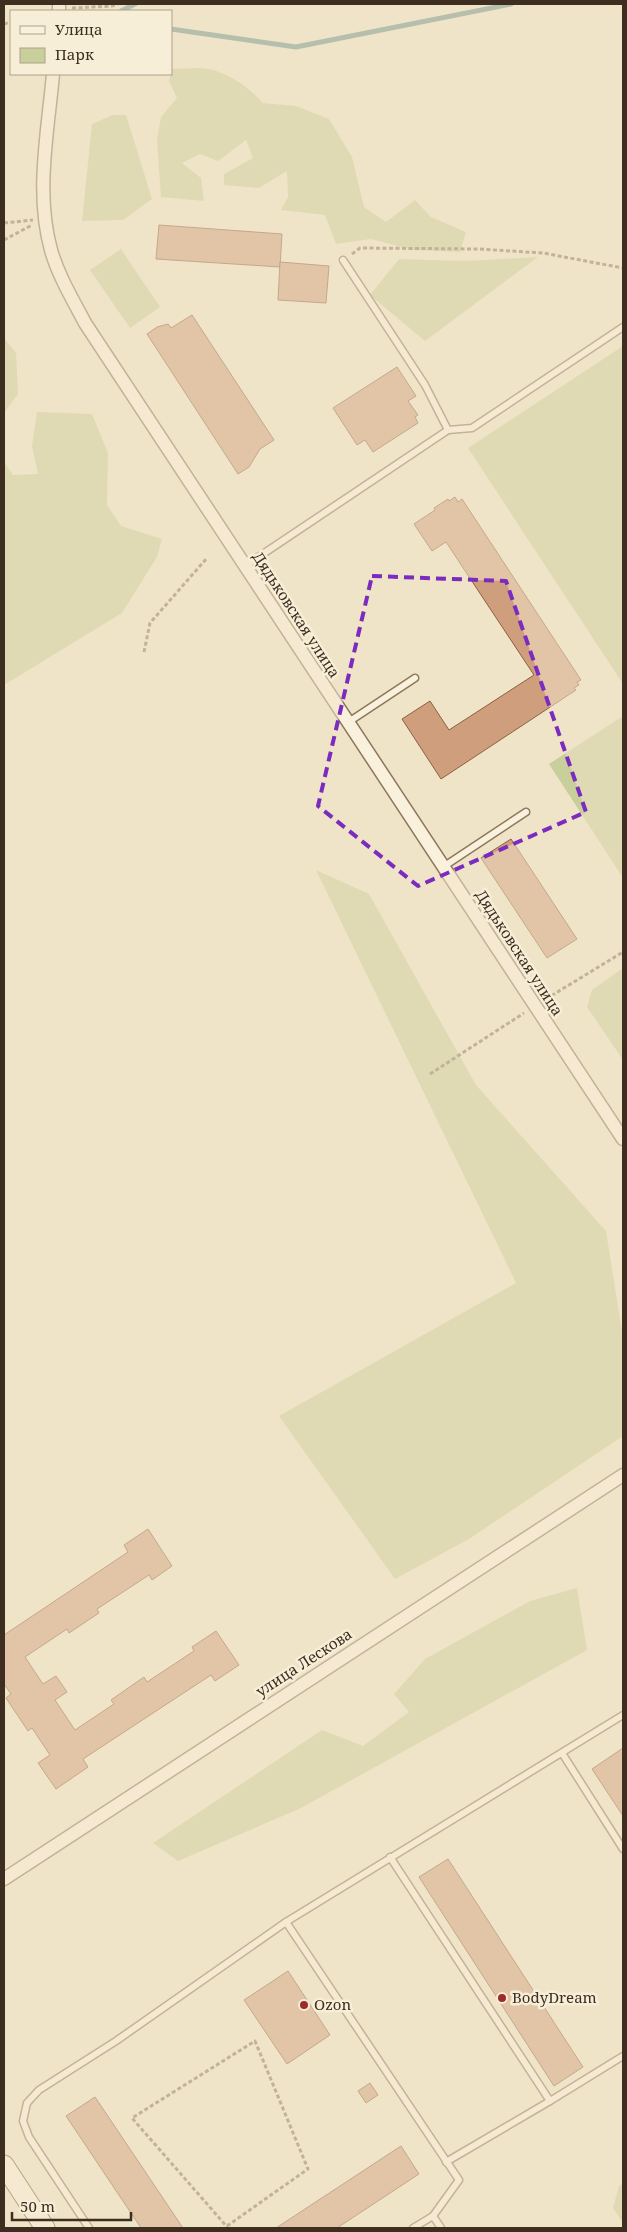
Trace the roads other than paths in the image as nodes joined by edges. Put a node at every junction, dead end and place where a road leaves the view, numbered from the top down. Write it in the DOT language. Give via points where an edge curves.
graph roads {
  1 [pos="53,75"];
  2 [pos="343,260"];
  3 [pos="623,326"];
  4 [pos="448,430"];
  5 [pos="244,567"];
  6 [pos="415,678"];
  7 [pos="347,723"];
  8 [pos="526,812"];
  9 [pos="442,867"];
  10 [pos="623,1139"];
  11 [pos="623,1475"];
  12 [pos="623,1715"];
  13 [pos="562,1753"];
  14 [pos="623,1849"];
  15 [pos="390,1857"];
  16 [pos="4,1879"];
  17 [pos="286,1922"];
  18 [pos="623,2056"];
  19 [pos="550,2101"];
  20 [pos="446,2162"];
  21 [pos="4,2165"];
  22 [pos="433,2216"];
  23 [pos="45,2228"];
  24 [pos="90,2228"];
  25 [pos="413,2228"];
  26 [pos="441,2228"];
  1 -- 5 [label="street, Дядьковская улица" via="43,180 44,219 51,251 85,323"];
  2 -- 4 [label="lane" via="425,385"];
  3 -- 4 [label="lane" via="472,428"];
  4 -- 5 [label="lane"];
  5 -- 7 [label="street, Дядьковская улица"];
  6 -- 7 [label="lane"];
  7 -- 9 [label="street, Дядьковская улица"];
  8 -- 9 [label="lane"];
  9 -- 10 [label="street, Дядьковская улица"];
  11 -- 16 [label="street, улица Лескова"];
  12 -- 13 [label="lane"];
  13 -- 14 [label="lane"];
  13 -- 15 [label="lane"];
  15 -- 17 [label="lane"];
  15 -- 19 [label="lane"];
  17 -- 20 [label="lane"];
  17 -- 24 [label="lane" via="116,2041 39,2090 27,2103 23,2121 29,2137"];
  18 -- 19 [label="lane"];
  19 -- 20 [label="lane"];
  20 -- 22 [label="lane" via="458,2180"];
  21 -- 23 [label="main road"];
  22 -- 25 [label="lane"];
  22 -- 26 [label="lane"];
}
